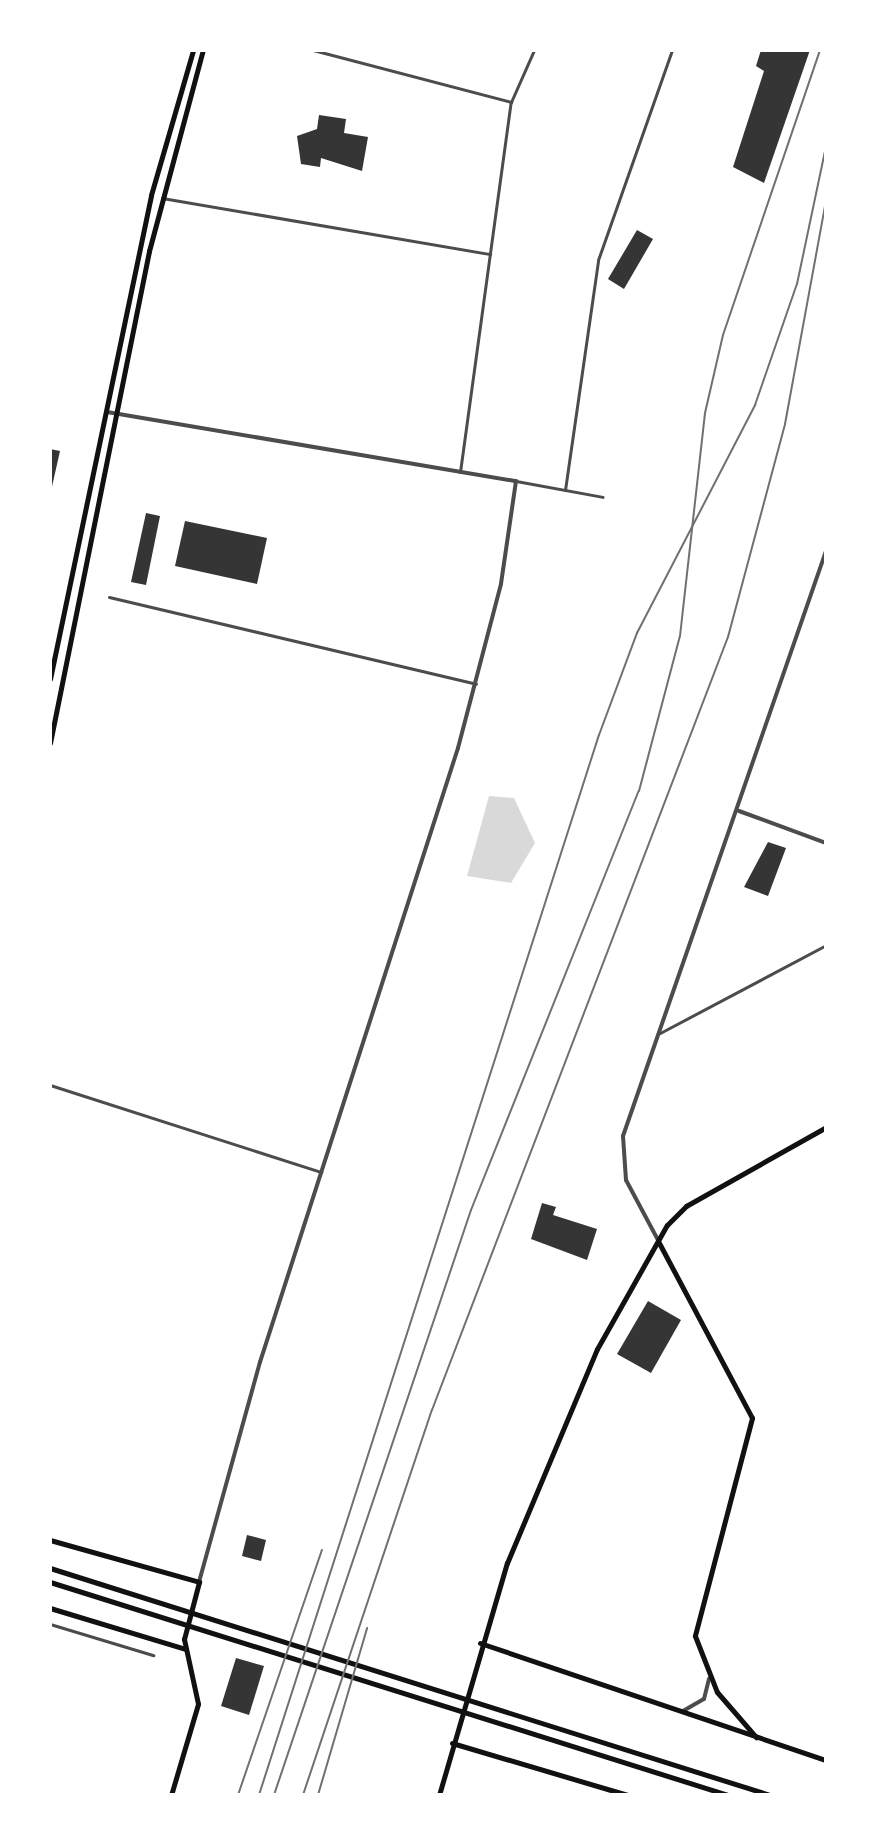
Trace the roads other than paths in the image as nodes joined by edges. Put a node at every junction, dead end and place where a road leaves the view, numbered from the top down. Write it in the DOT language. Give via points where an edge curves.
graph roads {
  1 [pos="193,50"];
  2 [pos="203,50"];
  3 [pos="313,50"];
  4 [pos="534,50"];
  5 [pos="672,50"];
  6 [pos="511,102"];
  7 [pos="162,198"];
  8 [pos="490,254"];
  9 [pos="106,412"];
  10 [pos="117,414"];
  11 [pos="460,472"];
  12 [pos="516,481"];
  13 [pos="565,490"];
  14 [pos="603,497"];
  15 [pos="826,551"];
  16 [pos="109,597"];
  17 [pos="50,679"];
  18 [pos="476,684"];
  19 [pos="50,743"];
  20 [pos="739,811"];
  21 [pos="826,843"];
  22 [pos="826,945"];
  23 [pos="660,1033"];
  24 [pos="50,1085"];
  25 [pos="826,1127"];
  26 [pos="322,1173"];
  27 [pos="658,1240"];
  28 [pos="50,1540"];
  29 [pos="50,1568"];
  30 [pos="50,1582"];
  31 [pos="199,1582"];
  32 [pos="50,1608"];
  33 [pos="50,1624"];
  34 [pos="480,1643"];
  35 [pos="186,1649"];
  36 [pos="153,1655"];
  37 [pos="709,1679"];
  38 [pos="681,1711"];
  39 [pos="756,1737"];
  40 [pos="452,1743"];
  41 [pos="826,1760"];
  42 [pos="171,1795"];
  43 [pos="439,1795"];
  44 [pos="628,1795"];
  45 [pos="728,1795"];
  46 [pos="770,1795"];
  1 -- 9 [label="main road" via="151,195"];
  2 -- 7 [label="main road"];
  3 -- 6 [label="street"];
  4 -- 6 [label="street"];
  5 -- 13 [label="street" via="598,260"];
  6 -- 8 [label="street"];
  7 -- 8 [label="street"];
  7 -- 10 [label="main road"];
  8 -- 11 [label="street"];
  9 -- 10 [label="street"];
  9 -- 17 [label="main road"];
  10 -- 11 [label="street"];
  10 -- 19 [label="main road"];
  11 -- 12 [label="street"];
  12 -- 13 [label="street"];
  12 -- 18 [label="street"];
  13 -- 14 [label="street"];
  15 -- 20 [label="street"];
  16 -- 18 [label="street"];
  18 -- 26 [label="street"];
  20 -- 21 [label="street"];
  20 -- 23 [label="street"];
  22 -- 23 [label="street"];
  23 -- 27 [label="street" via="621,1163"];
  24 -- 26 [label="street"];
  25 -- 27 [label="main road" via="686,1206"];
  26 -- 31 [label="street"];
  27 -- 34 [label="main road" via="583,1381"];
  27 -- 37 [label="main road" via="752,1418 696,1626"];
  28 -- 31 [label="main road"];
  29 -- 46 [label="main road"];
  30 -- 45 [label="main road"];
  31 -- 35 [label="main road"];
  32 -- 35 [label="main road"];
  33 -- 36 [label="street"];
  34 -- 38 [label="main road"];
  34 -- 40 [label="main road"];
  35 -- 42 [label="main road" via="198,1704"];
  37 -- 38 [label="street" via="704,1699"];
  37 -- 39 [label="main road"];
  38 -- 39 [label="main road"];
  39 -- 41 [label="main road"];
  40 -- 43 [label="main road"];
  40 -- 44 [label="main road"];
}
